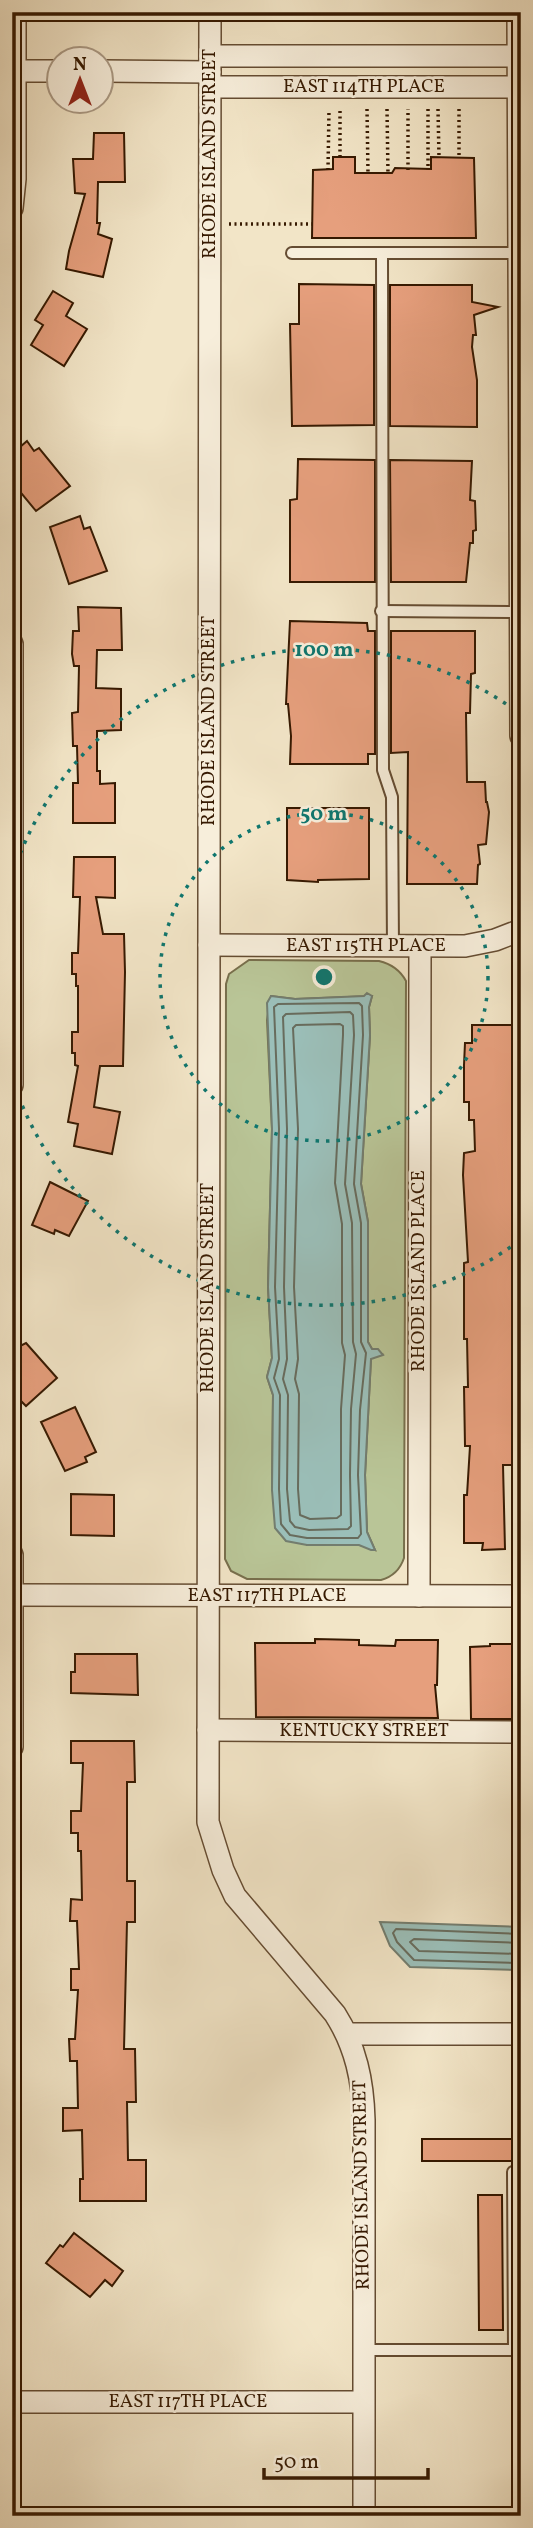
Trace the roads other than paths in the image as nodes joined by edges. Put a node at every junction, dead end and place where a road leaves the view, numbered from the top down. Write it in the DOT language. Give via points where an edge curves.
graph roads {
  1 [pos="15,12"];
  2 [pos="210,12"];
  3 [pos="518,12"];
  4 [pos="518,57"];
  5 [pos="15,71"];
  6 [pos="46,71"];
  7 [pos="116,71"];
  8 [pos="210,72"];
  9 [pos="518,87"];
  10 [pos="12,208"];
  11 [pos="292,253"];
  12 [pos="382,253"];
  13 [pos="521,253"];
  14 [pos="520,541"];
  15 [pos="381,611"];
  16 [pos="520,612"];
  17 [pos="12,644"];
  18 [pos="521,736"];
  19 [pos="521,930"];
  20 [pos="209,945"];
  21 [pos="393,947"];
  22 [pos="420,947"];
  23 [pos="12,1085"];
  24 [pos="12,1555"];
  25 [pos="13,1595"];
  26 [pos="208,1596"];
  27 [pos="419,1596"];
  28 [pos="521,1597"];
  29 [pos="208,1730"];
  30 [pos="521,1732"];
  31 [pos="12,1747"];
  32 [pos="347,2034"];
  33 [pos="521,2034"];
  34 [pos="521,2172"];
  35 [pos="364,2350"];
  36 [pos="12,2402"];
  37 [pos="363,2402"];
  38 [pos="364,2516"];
  1 -- 5 [label="street"];
  2 -- 8 [label="street, RHODE ISLAND STREET"];
  3 -- 4 [label="street"];
  4 -- 8 [label="street, EAST 114TH PLACE"];
  4 -- 9 [label="street"];
  5 -- 6 [label="street"];
  5 -- 10 [label="street"];
  7 -- 8 [label="street, EAST 114TH PLACE"];
  8 -- 9 [label="street, EAST 114TH PLACE"];
  8 -- 20 [label="street, RHODE ISLAND STREET"];
  9 -- 13 [label="street"];
  11 -- 12 [label="lane"];
  12 -- 13 [label="lane"];
  12 -- 15 [label="lane"];
  13 -- 14 [label="street"];
  14 -- 16 [label="street"];
  15 -- 16 [label="lane"];
  15 -- 21 [label="lane" via="383,770 392,797"];
  16 -- 18 [label="street"];
  17 -- 23 [label="street"];
  19 -- 22 [label="street, EAST 115TH PLACE" via="465,946"];
  20 -- 21 [label="street, EAST 115TH PLACE"];
  20 -- 26 [label="street, RHODE ISLAND STREET"];
  21 -- 22 [label="street, EAST 115TH PLACE"];
  22 -- 27 [label="street, RHODE ISLAND PLACE"];
  24 -- 25 [label="street"];
  25 -- 26 [label="street, EAST 117TH PLACE"];
  25 -- 31 [label="street"];
  26 -- 27 [label="street, EAST 117TH PLACE"];
  26 -- 29 [label="street, RHODE ISLAND STREET"];
  27 -- 28 [label="street, EAST 117TH PLACE"];
  29 -- 30 [label="street, KENTUCKY STREET"];
  29 -- 32 [label="street, RHODE ISLAND STREET" via="208,1822 223,1870 235,1896 317,1990"];
  32 -- 33 [label="street"];
  32 -- 35 [label="street, RHODE ISLAND STREET" via="363,2092"];
  34 -- 35 [label="lane" via="513,2172 514,2350"];
  35 -- 37 [label="street, RHODE ISLAND STREET"];
  36 -- 37 [label="street, EAST 117TH PLACE"];
  37 -- 38 [label="street, RHODE ISLAND STREET"];
}
